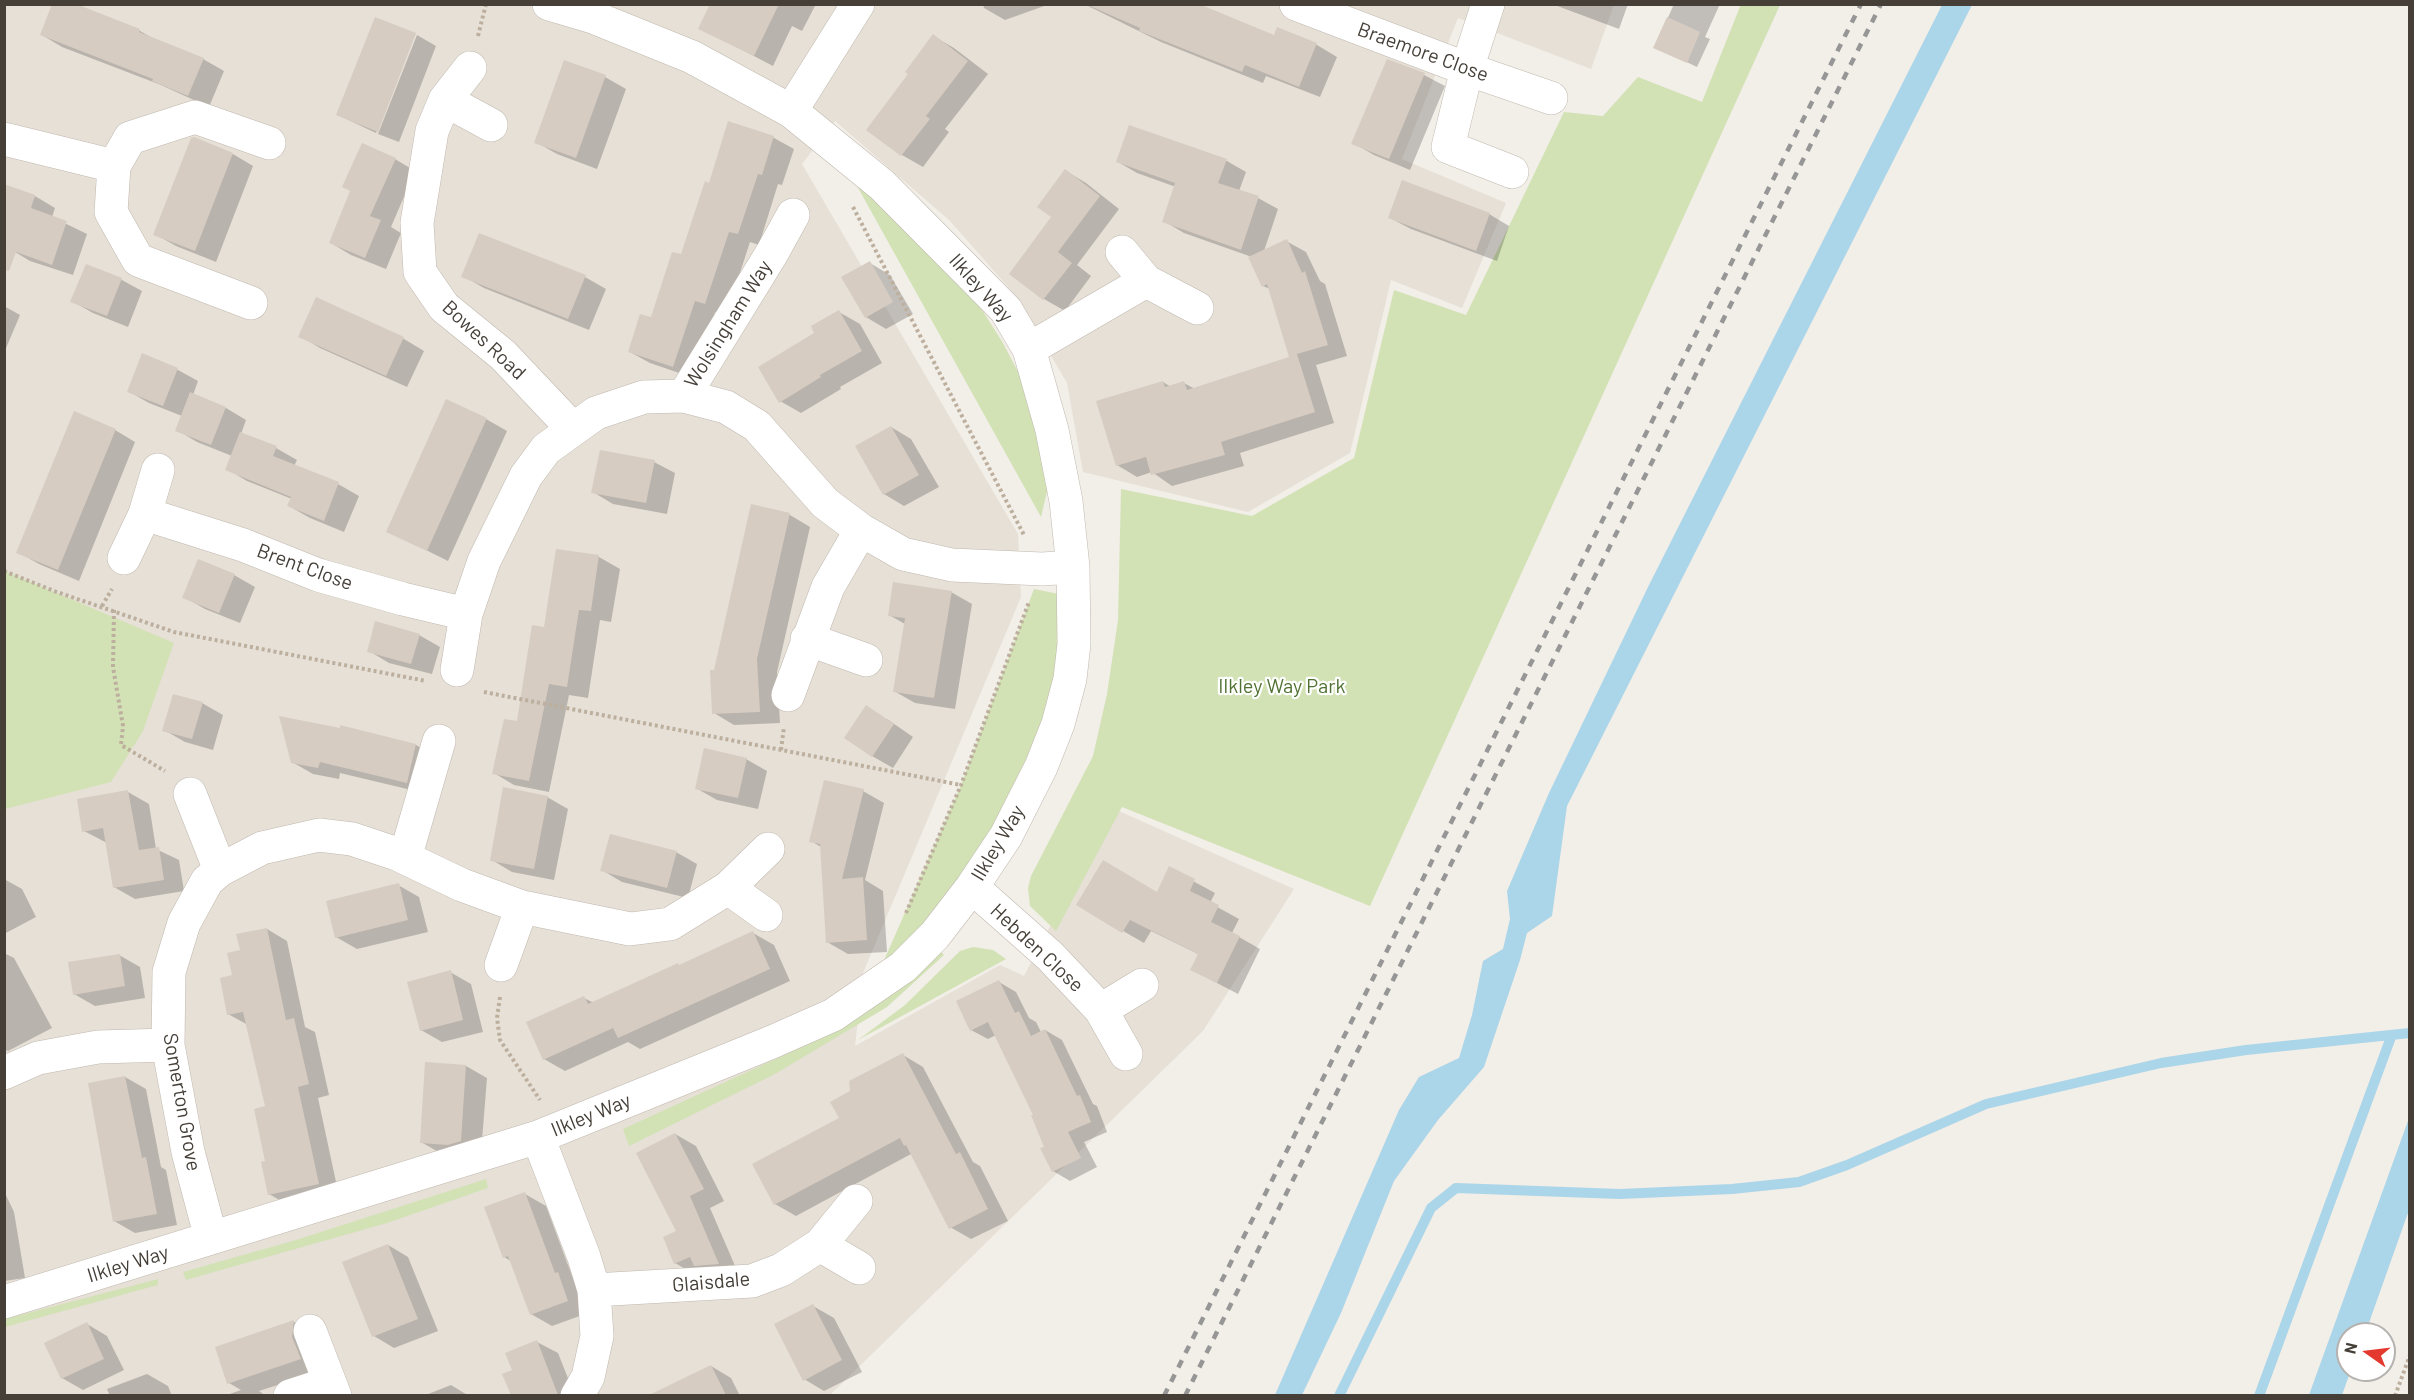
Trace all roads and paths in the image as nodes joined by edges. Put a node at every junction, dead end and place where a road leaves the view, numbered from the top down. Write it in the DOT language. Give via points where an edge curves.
graph roads {
  1 [pos="549,4"];
  2 [pos="858,4"];
  3 [pos="1296,4"];
  4 [pos="1488,4"];
  5 [pos="470,68"];
  6 [pos="1467,69"];
  7 [pos="1551,98"];
  8 [pos="445,100"];
  9 [pos="791,111"];
  10 [pos="491,125"];
  11 [pos="4,139"];
  12 [pos="269,143"];
  13 [pos="114,166"];
  14 [pos="1512,172"];
  15 [pos="793,215"];
  16 [pos="1122,252"];
  17 [pos="1146,281"];
  18 [pos="251,303"];
  19 [pos="1197,308"];
  20 [pos="1029,349"];
  21 [pos="684,396"];
  22 [pos="573,429"];
  23 [pos="158,470"];
  24 [pos="145,514"];
  25 [pos="861,530"];
  26 [pos="124,558"];
  27 [pos="1073,567"];
  28 [pos="4,571"];
  29 [pos="114,610"];
  30 [pos="466,614"];
  31 [pos="807,639"];
  32 [pos="866,660"];
  33 [pos="455,681"];
  34 [pos="788,695"];
  35 [pos="440,741"];
  36 [pos="961,784"];
  37 [pos="190,794"];
  38 [pos="768,849"];
  39 [pos="405,858"];
  40 [pos="220,870"];
  41 [pos="972,887"];
  42 [pos="728,888"];
  43 [pos="522,908"];
  44 [pos="766,915"];
  45 [pos="501,965"];
  46 [pos="1142,985"];
  47 [pos="1101,1010"];
  48 [pos="168,1045"];
  49 [pos="1126,1054"];
  50 [pos="4,1073"];
  51 [pos="549,1132"];
  52 [pos="856,1201"];
  53 [pos="211,1238"];
  54 [pos="820,1245"];
  55 [pos="859,1268"];
  56 [pos="594,1290"];
  57 [pos="4,1302"];
  58 [pos="310,1331"];
  59 [pos="2409,1355"];
  60 [pos="333,1389"];
  61 [pos="290,1395"];
  62 [pos="577,1395"];
  63 [pos="2395,1395"];
  1 -- 9 [label="street, Ilkley Way" via="692,57"];
  2 -- 9 [label="street"];
  3 -- 6 [label="street, Braemore Close"];
  4 -- 6 [label="street"];
  5 -- 8 [label="street, Bowes Road"];
  6 -- 7 [label="street, Braemore Close"];
  6 -- 14 [label="street" via="1448,147"];
  8 -- 10 [label="street"];
  8 -- 22 [label="street, Bowes Road" via="432,131 417,223 420,272 444,308 503,355"];
  9 -- 20 [label="street, Ilkley Way" via="882,185 1006,310"];
  11 -- 13 [label="street"];
  12 -- 13 [label="street" via="195,117 130,138"];
  13 -- 18 [label="street" via="111,212 138,260"];
  15 -- 21 [label="street, Wolsingham Way" via="784,259"];
  16 -- 17 [label="street"];
  17 -- 19 [label="street"];
  17 -- 20 [label="street"];
  20 -- 27 [label="street, Ilkley Way" via="1054,440"];
  21 -- 22 [label="street, Wolsingham Way" via="644,397 596,413"];
  21 -- 25 [label="street, Wolsingham Way" via="726,407 757,426 825,503"];
  22 -- 30 [label="street, Wolsingham Way" via="546,449 526,476 484,561"];
  23 -- 24 [label="street"];
  24 -- 26 [label="street"];
  24 -- 30 [label="street, Brent Close" via="243,545 318,575"];
  25 -- 27 [label="street, Wolsingham Way" via="903,554 952,565"];
  25 -- 31 [label="street" via="828,587"];
  27 -- 41 [label="street, Ilkley Way" via="1074,644 1058,724 1006,836"];
  28 -- 29 [label="path"];
  29 -- 33 [label="path" via="174,632"];
  29 -- 37 [label="path" via="113,667 123,726 121,745 165,771"];
  30 -- 33 [label="street, Wolsingham Way"];
  31 -- 32 [label="street"];
  31 -- 34 [label="street"];
  33 -- 36 [label="path"];
  35 -- 39 [label="street"];
  37 -- 40 [label="street"];
  38 -- 42 [label="street, Somerton Grove"];
  39 -- 40 [label="street, Somerton Grove" via="352,839 319,836 262,848"];
  39 -- 43 [label="street, Somerton Grove"];
  40 -- 48 [label="street, Somerton Grove" via="207,881 184,923 169,972"];
  41 -- 47 [label="street, Hebden Close" via="1050,956"];
  41 -- 51 [label="street, Ilkley Way" via="935,935 903,967 833,1015"];
  42 -- 43 [label="street, Somerton Grove" via="670,924 630,929"];
  42 -- 44 [label="street"];
  43 -- 45 [label="street"];
  45 -- 51 [label="path" via="497,1018 500,1040"];
  46 -- 47 [label="street"];
  47 -- 49 [label="street, Hebden Close"];
  48 -- 50 [label="street" via="98,1047 38,1058"];
  48 -- 53 [label="street, Somerton Grove" via="188,1152"];
  51 -- 53 [label="street, Ilkley Way"];
  51 -- 56 [label="street"];
  52 -- 54 [label="street, Glaisdale"];
  53 -- 57 [label="street, Ilkley Way"];
  54 -- 55 [label="street"];
  54 -- 56 [label="street, Glaisdale" via="781,1270 752,1281"];
  56 -- 62 [label="street" via="597,1336 588,1377"];
  58 -- 60 [label="street"];
  59 -- 63 [label="path"];
  60 -- 61 [label="street"];
}
